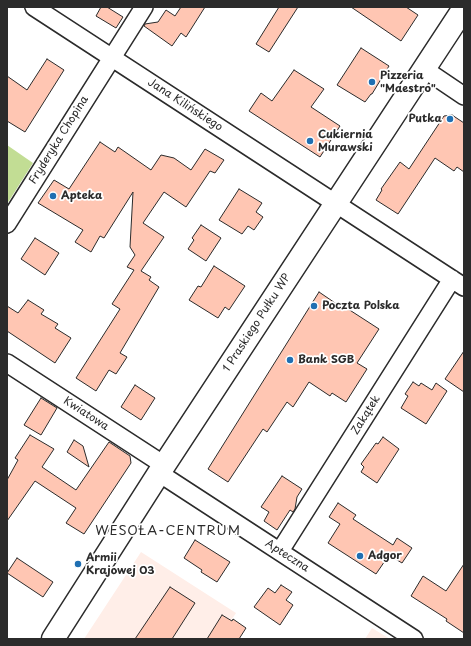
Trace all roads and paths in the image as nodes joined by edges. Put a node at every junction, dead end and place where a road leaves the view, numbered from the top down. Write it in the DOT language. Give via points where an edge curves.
graph roads {
  1 [pos="34,7"];
  2 [pos="144,7"];
  3 [pos="464,8"];
  4 [pos="112,57"];
  5 [pos="424,69"];
  6 [pos="464,96"];
  7 [pos="336,204"];
  8 [pos="7,224"];
  9 [pos="458,283"];
  10 [pos="7,363"];
  11 [pos="161,469"];
  12 [pos="280,551"];
  13 [pos="53,639"];
  14 [pos="414,639"];
  1 -- 4 [label="street, Jana Kilińskiego"];
  2 -- 4 [label="street, Fryderyka Chopina"];
  3 -- 5 [label="street, 1 Praskiego Pułku WP"];
  4 -- 7 [label="street, Jana Kilińskiego"];
  4 -- 8 [label="street, Fryderyka Chopina"];
  5 -- 6 [label="street"];
  5 -- 7 [label="street, 1 Praskiego Pułku WP"];
  7 -- 9 [label="street, Jana Kilińskiego"];
  7 -- 11 [label="street, 1 Praskiego Pułku WP"];
  9 -- 12 [label="street, Zakątek"];
  10 -- 11 [label="street, Kwiatowa"];
  11 -- 12 [label="street, Apteczna"];
  11 -- 13 [label="street, 1 Praskiego Pułku WP"];
  12 -- 14 [label="street, Apteczna"];
}
